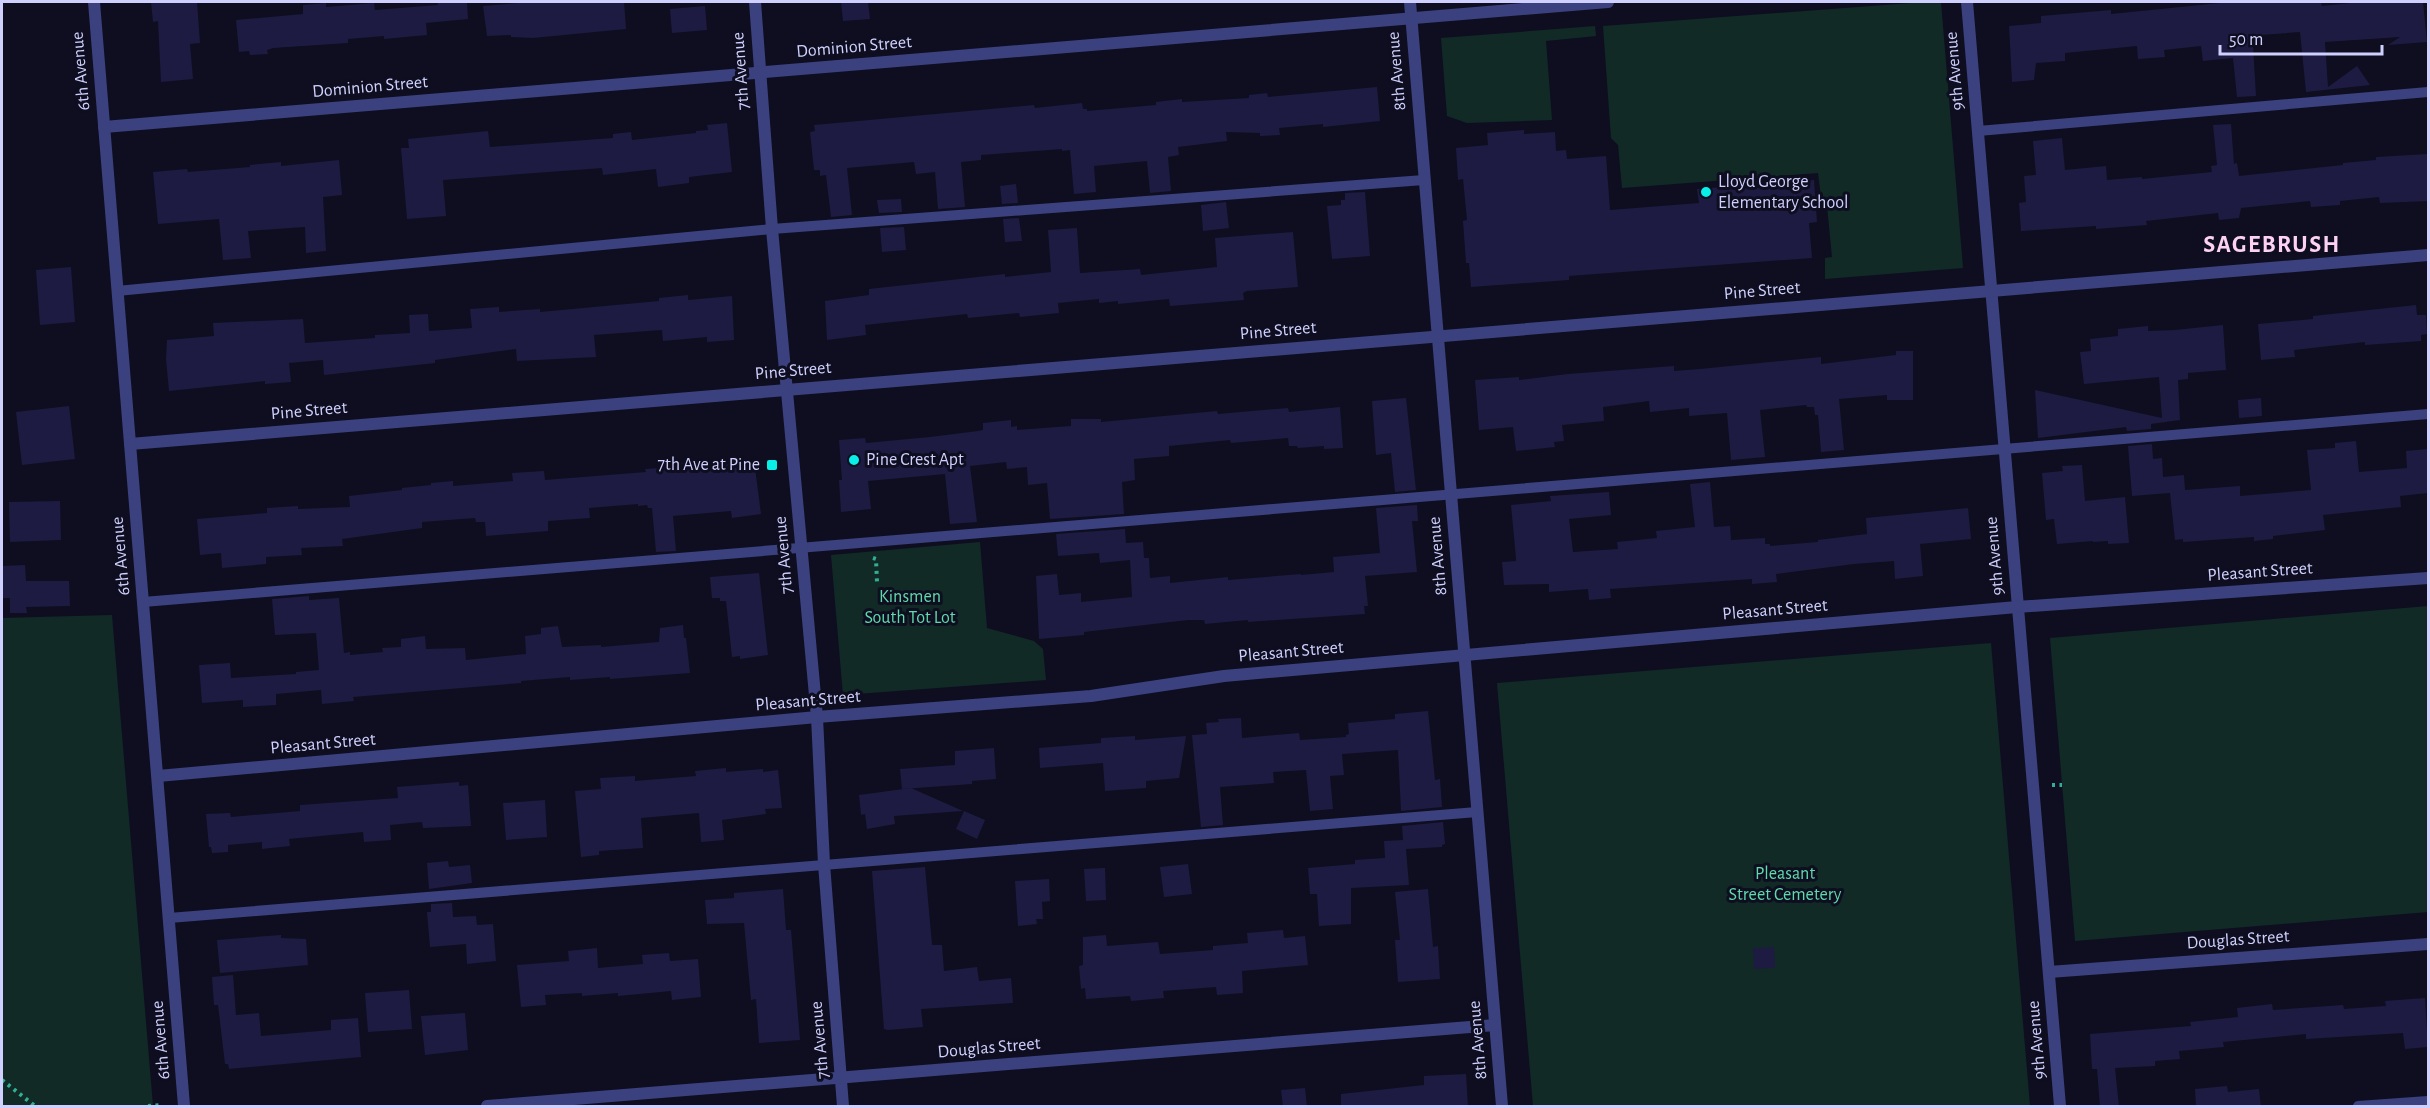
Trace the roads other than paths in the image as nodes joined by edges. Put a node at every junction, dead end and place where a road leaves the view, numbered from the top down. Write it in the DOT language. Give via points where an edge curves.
graph roads {
  1 [pos="94,2"];
  2 [pos="754,2"];
  3 [pos="1410,2"];
  4 [pos="1608,2"];
  5 [pos="1967,2"];
  6 [pos="1411,17"];
  7 [pos="759,73"];
  8 [pos="2428,92"];
  9 [pos="104,127"];
  10 [pos="1978,131"];
  11 [pos="1424,180"];
  12 [pos="772,229"];
  13 [pos="2428,255"];
  14 [pos="1992,290"];
  15 [pos="117,291"];
  16 [pos="1437,336"];
  17 [pos="787,389"];
  18 [pos="2428,414"];
  19 [pos="130,444"];
  20 [pos="2004,449"];
  21 [pos="1450,494"];
  22 [pos="801,548"];
  23 [pos="2428,578"];
  24 [pos="143,602"];
  25 [pos="2017,607"];
  26 [pos="1464,656"];
  27 [pos="817,717"];
  28 [pos="158,777"];
  29 [pos="1477,812"];
  30 [pos="824,864"];
  31 [pos="169,918"];
  32 [pos="2428,944"];
  33 [pos="2049,972"];
  34 [pos="1495,1025"];
  35 [pos="841,1078"];
  36 [pos="2428,1101"];
  37 [pos="184,1107"];
  38 [pos="487,1107"];
  39 [pos="843,1107"];
  40 [pos="1502,1107"];
  41 [pos="2060,1107"];
  42 [pos="2358,1107"];
  1 -- 9 [label="street, 6th Avenue"];
  2 -- 7 [label="street, 7th Avenue"];
  3 -- 6 [label="street, 8th Avenue"];
  4 -- 6 [label="street, Dominion Street"];
  5 -- 10 [label="street, 9th Avenue"];
  6 -- 7 [label="street, Dominion Street"];
  6 -- 11 [label="street, 8th Avenue"];
  7 -- 9 [label="street, Dominion Street"];
  7 -- 12 [label="street, 7th Avenue"];
  8 -- 10 [label="lane"];
  9 -- 15 [label="street, 6th Avenue"];
  10 -- 14 [label="street, 9th Avenue"];
  11 -- 12 [label="lane"];
  11 -- 16 [label="street, 8th Avenue"];
  12 -- 15 [label="lane"];
  12 -- 17 [label="street, 7th Avenue"];
  13 -- 14 [label="street, Pine Street"];
  14 -- 16 [label="street, Pine Street"];
  14 -- 20 [label="street, 9th Avenue"];
  15 -- 19 [label="street, 6th Avenue"];
  16 -- 17 [label="street, Pine Street"];
  16 -- 21 [label="street, 8th Avenue"];
  17 -- 19 [label="street, Pine Street"];
  17 -- 22 [label="street, 7th Avenue"];
  18 -- 20 [label="lane"];
  19 -- 24 [label="street, 6th Avenue"];
  20 -- 21 [label="lane"];
  20 -- 25 [label="street, 9th Avenue"];
  21 -- 22 [label="lane"];
  21 -- 26 [label="street, 8th Avenue"];
  22 -- 24 [label="lane"];
  22 -- 27 [label="street, 7th Avenue"];
  23 -- 25 [label="street, Pleasant Street"];
  24 -- 28 [label="street, 6th Avenue"];
  25 -- 26 [label="street, Pleasant Street"];
  25 -- 33 [label="street, 9th Avenue"];
  26 -- 27 [label="street, Pleasant Street" via="1224,676 1091,696"];
  26 -- 29 [label="street, 8th Avenue"];
  27 -- 28 [label="street, Pleasant Street"];
  27 -- 30 [label="street, 7th Avenue"];
  28 -- 31 [label="street, 6th Avenue"];
  29 -- 30 [label="lane"];
  29 -- 34 [label="street, 8th Avenue"];
  30 -- 31 [label="lane"];
  30 -- 35 [label="street, 7th Avenue"];
  31 -- 37 [label="street, 6th Avenue"];
  32 -- 33 [label="street, Douglas Street"];
  33 -- 41 [label="street, 9th Avenue"];
  34 -- 35 [label="street, Douglas Street"];
  34 -- 40 [label="street, 8th Avenue"];
  35 -- 38 [label="street, Douglas Street"];
  35 -- 39 [label="street, 7th Avenue"];
  36 -- 42 [label="lane"];
}
